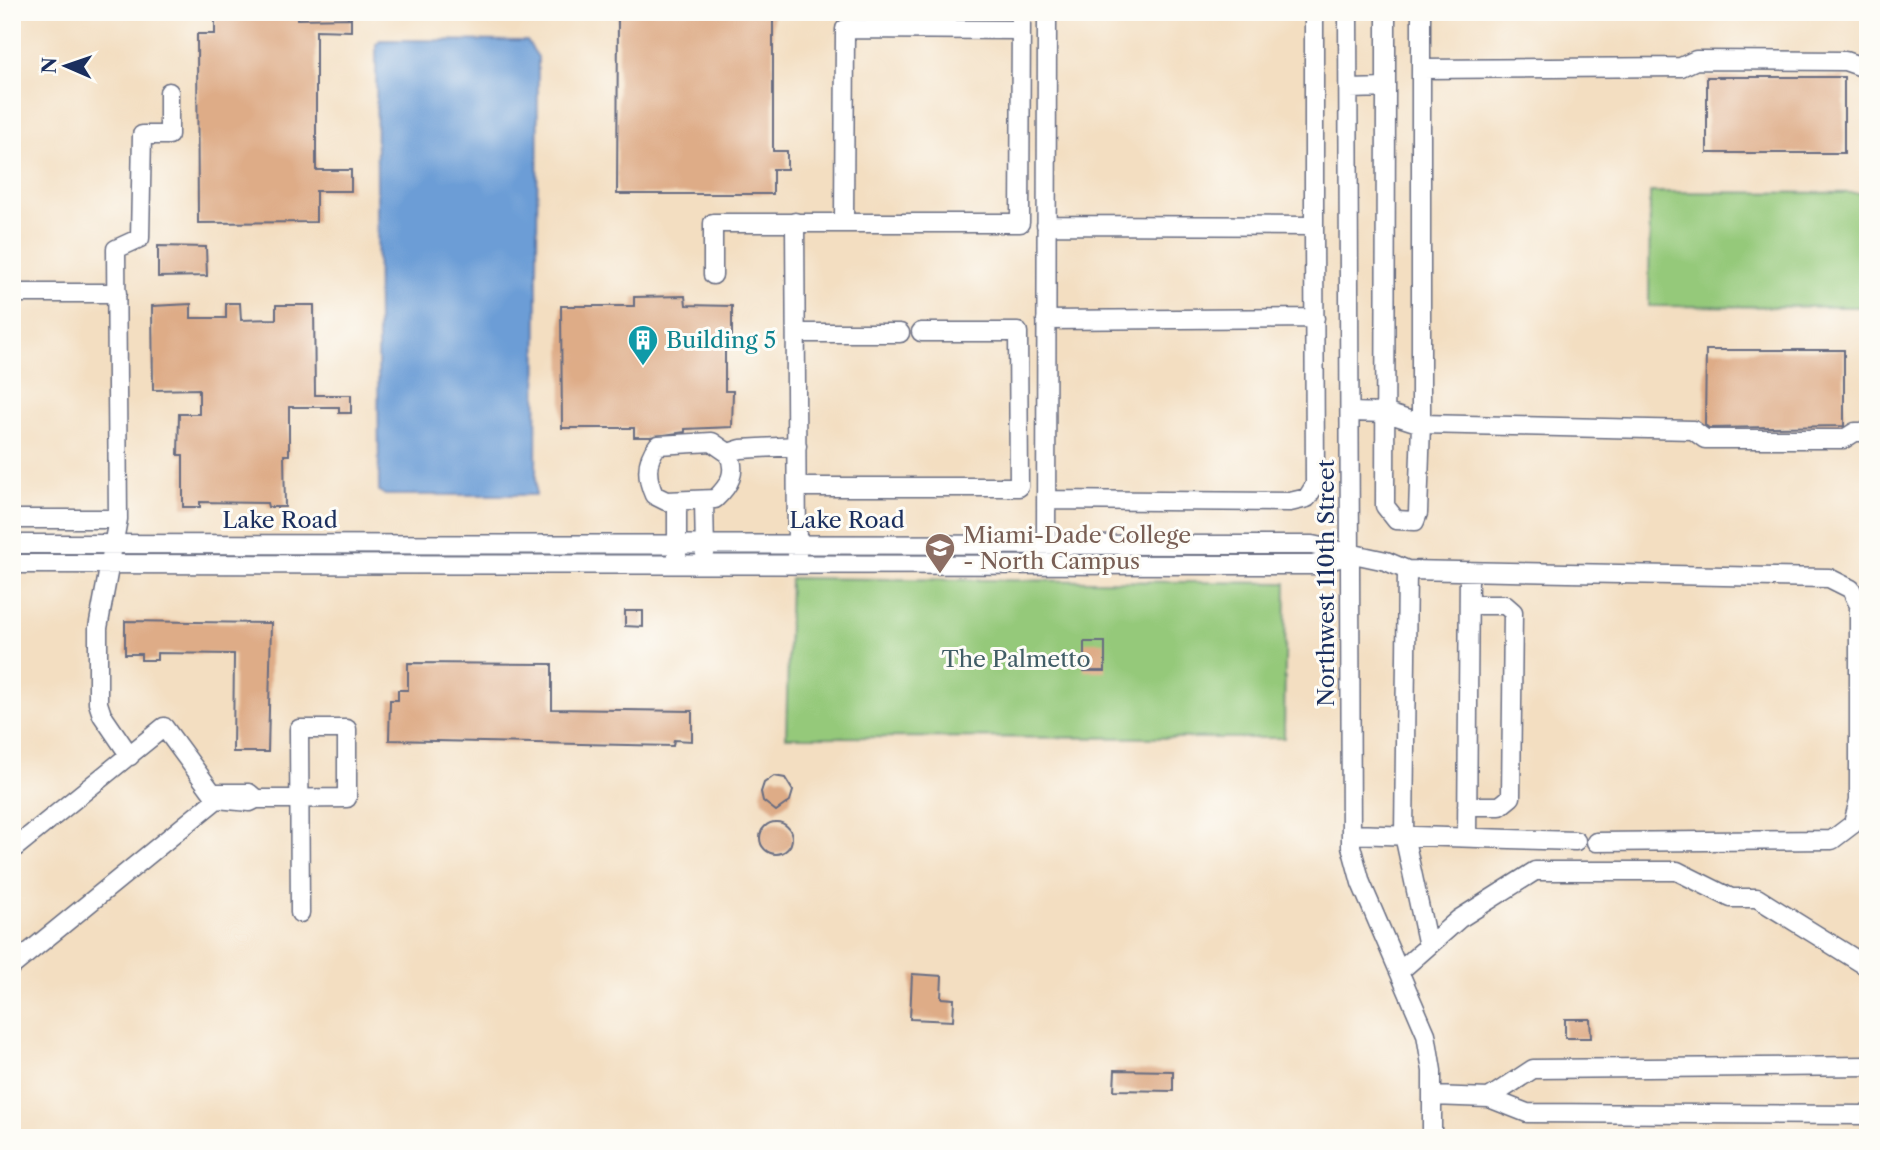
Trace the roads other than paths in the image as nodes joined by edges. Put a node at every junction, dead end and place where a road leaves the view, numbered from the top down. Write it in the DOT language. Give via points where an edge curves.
graph roads {
  1 [pos="1047,12"];
  2 [pos="1314,12"];
  3 [pos="1349,12"];
  4 [pos="1386,12"];
  5 [pos="1421,12"];
  6 [pos="1021,21"];
  7 [pos="1421,69"];
  8 [pos="1868,69"];
  9 [pos="1386,88"];
  10 [pos="1349,89"];
  11 [pos="169,92"];
  12 [pos="795,222"];
  13 [pos="844,222"];
  14 [pos="1046,225"];
  15 [pos="1314,226"];
  16 [pos="713,275"];
  17 [pos="12,293"];
  18 [pos="117,293"];
  19 [pos="1315,318"];
  20 [pos="1046,320"];
  21 [pos="921,332"];
  22 [pos="796,333"];
  23 [pos="900,333"];
  24 [pos="1350,412"];
  25 [pos="1387,413"];
  26 [pos="1420,424"];
  27 [pos="1868,432"];
  28 [pos="797,446"];
  29 [pos="728,453"];
  30 [pos="797,488"];
  31 [pos="704,500"];
  32 [pos="1046,500"];
  33 [pos="677,501"];
  34 [pos="12,519"];
  35 [pos="118,519"];
  36 [pos="12,544"];
  37 [pos="114,544"];
  38 [pos="677,545"];
  39 [pos="705,545"];
  40 [pos="797,545"];
  41 [pos="1046,545"];
  42 [pos="1350,555"];
  43 [pos="12,564"];
  44 [pos="109,564"];
  45 [pos="677,564"];
  46 [pos="705,564"];
  47 [pos="797,565"];
  48 [pos="1046,565"];
  49 [pos="1407,570"];
  50 [pos="1469,571"];
  51 [pos="1469,605"];
  52 [pos="130,755"];
  53 [pos="215,796"];
  54 [pos="300,798"];
  55 [pos="1468,806"];
  56 [pos="1351,834"];
  57 [pos="1404,835"];
  58 [pos="1467,836"];
  59 [pos="1576,841"];
  60 [pos="1596,842"];
  61 [pos="12,850"];
  62 [pos="300,913"];
  63 [pos="1429,946"];
  64 [pos="12,966"];
  65 [pos="1868,967"];
  66 [pos="1400,971"];
  67 [pos="1868,1066"];
  68 [pos="1432,1096"];
  69 [pos="1489,1098"];
  70 [pos="1868,1115"];
  71 [pos="1432,1138"];
  1 -- 14 [label="street"];
  2 -- 15 [label="street"];
  3 -- 10 [label="street, Northwest 110th Street"];
  4 -- 9 [label="street"];
  5 -- 7 [label="street"];
  6 -- 13 [label="street" via="845,29"];
  6 -- 13 [label="street" via="1020,223"];
  7 -- 8 [label="street" via="1681,66 1710,60 1844,61"];
  7 -- 26 [label="street"];
  9 -- 10 [label="street"];
  9 -- 25 [label="street"];
  10 -- 24 [label="street, Northwest 110th Street"];
  11 -- 18 [label="street" via="169,135 142,135 140,238 117,249"];
  12 -- 13 [label="street"];
  12 -- 16 [label="street" via="713,223"];
  12 -- 22 [label="street"];
  14 -- 15 [label="street"];
  14 -- 20 [label="street"];
  15 -- 19 [label="street"];
  17 -- 18 [label="street"];
  18 -- 35 [label="street"];
  19 -- 20 [label="street"];
  19 -- 32 [label="street" via="1315,485 1307,498 1290,502"];
  20 -- 32 [label="street"];
  21 -- 30 [label="street" via="1018,332 1019,487"];
  22 -- 23 [label="street"];
  22 -- 28 [label="street"];
  24 -- 25 [label="street"];
  24 -- 42 [label="street, Northwest 110th Street"];
  25 -- 26 [label="street"];
  25 -- 26 [label="street" via="1385,506 1396,520 1415,521 1418,513"];
  26 -- 27 [label="street" via="1693,430 1704,439 1844,439 1855,432"];
  28 -- 29 [label="street"];
  28 -- 30 [label="street"];
  29 -- 31 [label="street" via="733,471 728,487 715,499"];
  29 -- 33 [label="street" via="712,442 657,446 650,455 649,485 653,495"];
  30 -- 40 [label="street"];
  31 -- 33 [label="street"];
  31 -- 39 [label="street"];
  32 -- 41 [label="street"];
  33 -- 38 [label="street"];
  34 -- 35 [label="street"];
  35 -- 37 [label="street"];
  36 -- 37 [label="street, Lake Road"];
  37 -- 38 [label="street, Lake Road"];
  37 -- 44 [label="street"];
  38 -- 39 [label="street, Lake Road"];
  38 -- 45 [label="street"];
  39 -- 40 [label="street, Lake Road"];
  39 -- 46 [label="street"];
  40 -- 41 [label="street, Lake Road"];
  40 -- 47 [label="street"];
  41 -- 42 [label="street, Lake Road" via="1312,545"];
  41 -- 48 [label="street"];
  42 -- 48 [label="street, Lake Road" via="1313,565"];
  42 -- 49 [label="street"];
  42 -- 56 [label="street, Northwest 110th Street"];
  43 -- 44 [label="street, Lake Road"];
  44 -- 45 [label="street, Lake Road"];
  44 -- 52 [label="street" via="98,628 98,703"];
  45 -- 46 [label="street, Lake Road"];
  46 -- 47 [label="street, Lake Road"];
  47 -- 48 [label="street, Lake Road"];
  49 -- 50 [label="street"];
  49 -- 57 [label="street"];
  50 -- 51 [label="street"];
  50 -- 60 [label="street" via="1829,578 1851,589 1859,605 1859,800 1853,824 1832,840"];
  51 -- 55 [label="street"];
  51 -- 55 [label="street" via="1510,608 1513,625 1511,797 1500,806"];
  52 -- 53 [label="street" via="164,727"];
  52 -- 61 [label="street"];
  53 -- 54 [label="street" via="250,802"];
  53 -- 64 [label="street"];
  54 -- 54 [label="street" via="347,798 347,729 299,729"];
  54 -- 62 [label="street"];
  55 -- 58 [label="street"];
  56 -- 57 [label="street"];
  56 -- 66 [label="street, Northwest 110th Street" via="1361,883"];
  57 -- 58 [label="street"];
  57 -- 63 [label="street"];
  58 -- 59 [label="street"];
  63 -- 65 [label="street" via="1460,919 1535,871 1677,871 1731,898 1757,898"];
  63 -- 66 [label="street"];
  66 -- 68 [label="street, Northwest 110th Street" via="1426,1034"];
  67 -- 69 [label="street" via="1533,1069"];
  68 -- 69 [label="street"];
  68 -- 71 [label="street, Northwest 110th Street"];
  69 -- 70 [label="street" via="1527,1113"];
}
